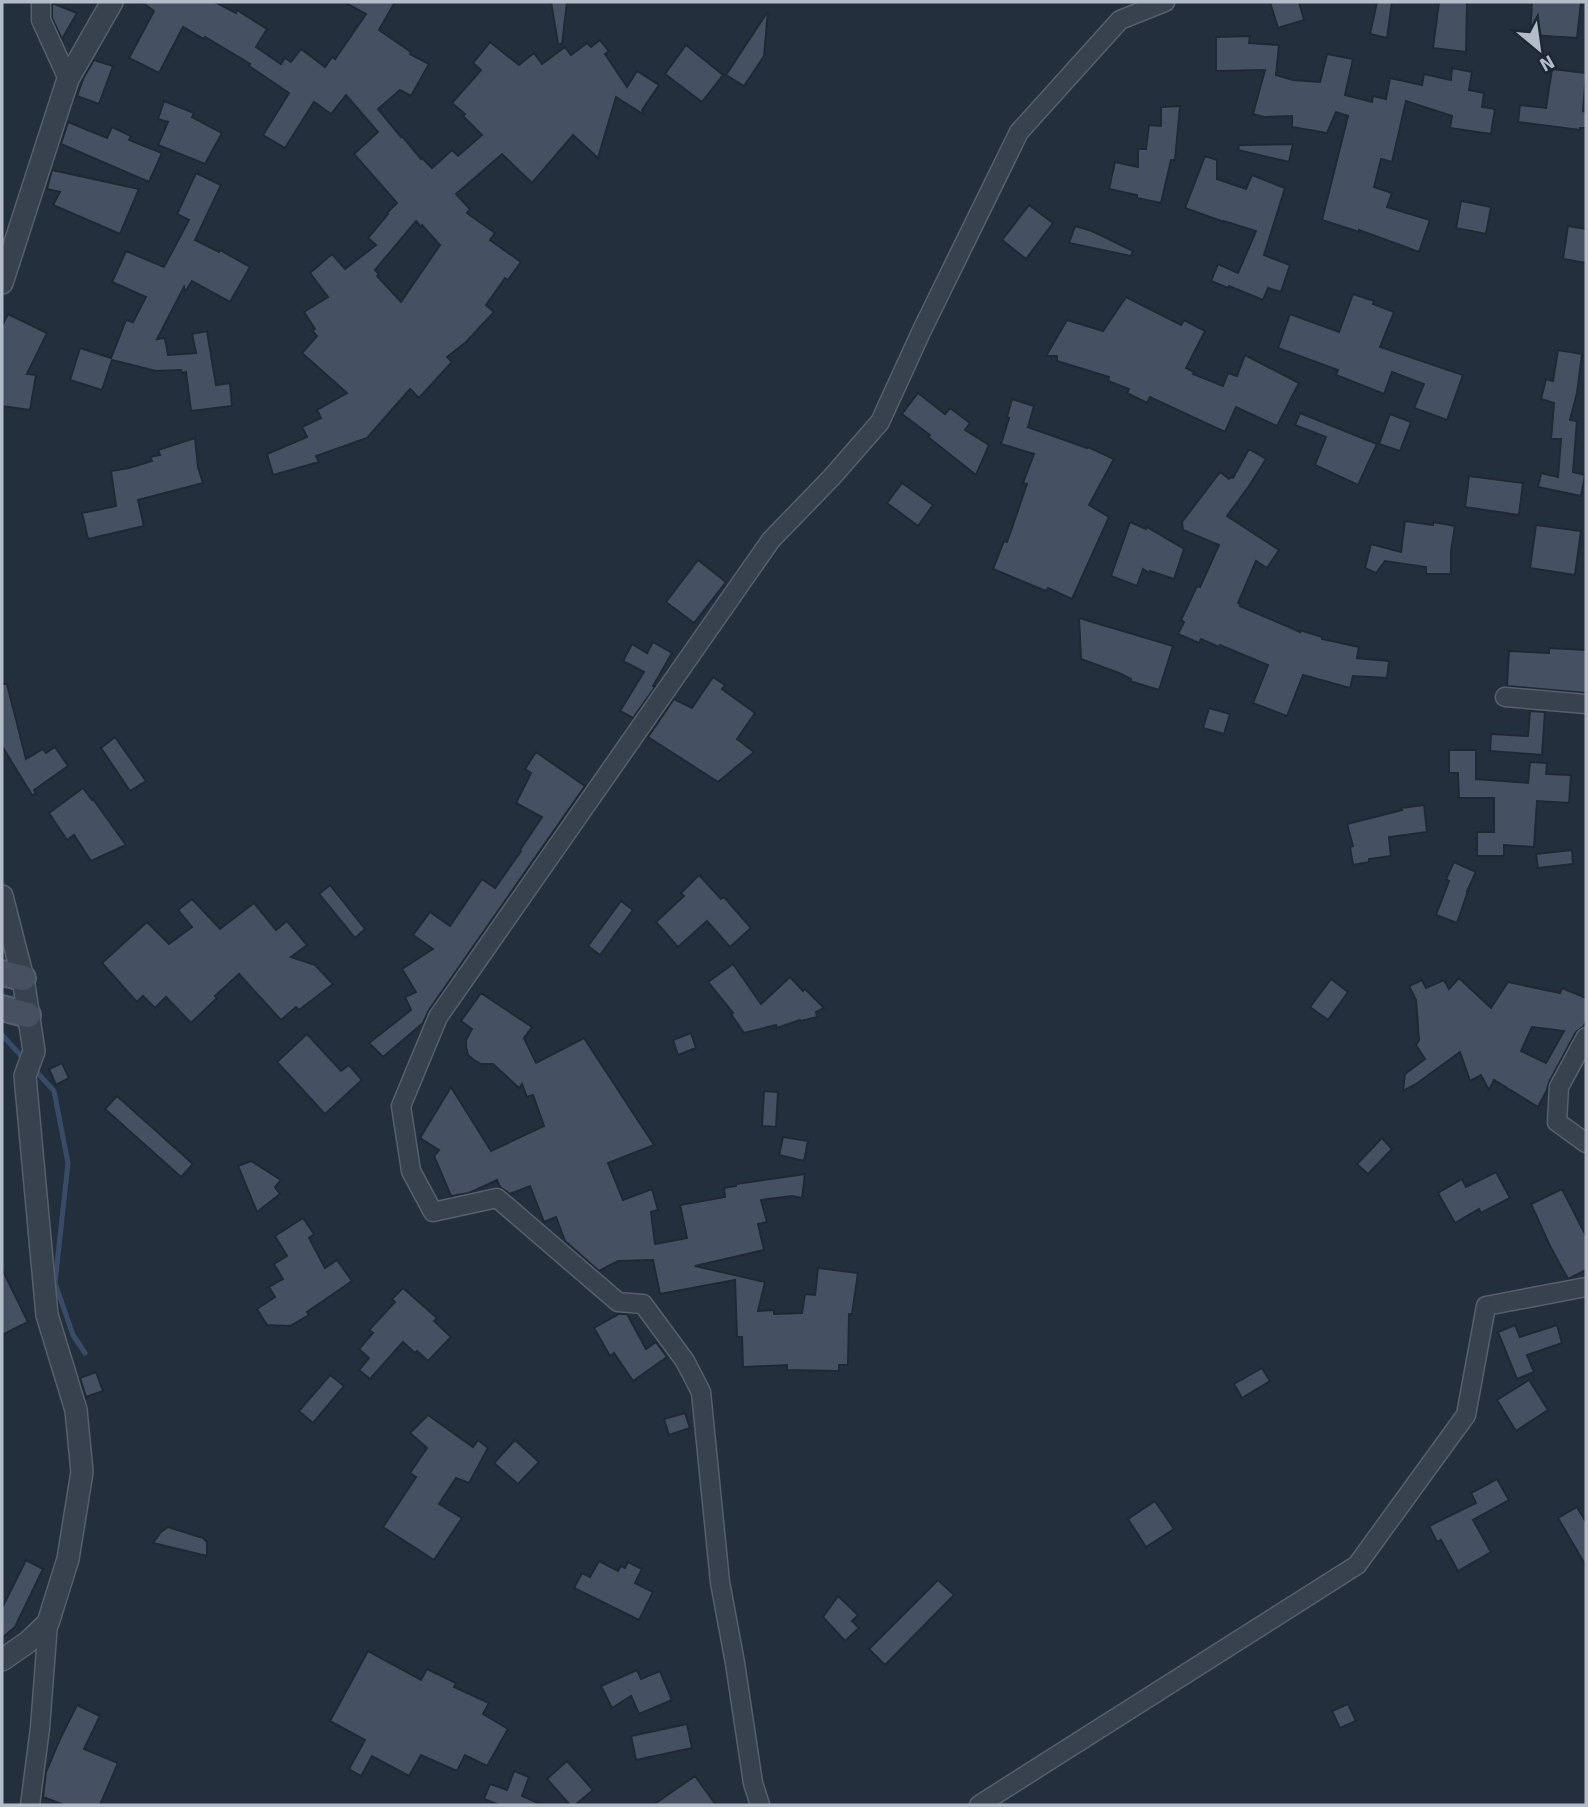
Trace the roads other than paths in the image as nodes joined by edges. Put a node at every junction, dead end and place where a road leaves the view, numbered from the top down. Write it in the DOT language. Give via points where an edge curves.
graph roads {
  1 [pos="41,2"];
  2 [pos="112,2"];
  3 [pos="1165,2"];
  4 [pos="68,79"];
  5 [pos="2,283"];
  6 [pos="1505,697"];
  7 [pos="1586,704"];
  8 [pos="2,896"];
  9 [pos="12,975"];
  10 [pos="2,1008"];
  11 [pos="28,1014"];
  12 [pos="1586,1037"];
  13 [pos="1586,1143"];
  14 [pos="1586,1287"];
  15 [pos="48,1623"];
  16 [pos="2,1660"];
  17 [pos="984,1804"];
  18 [pos="30,1805"];
  19 [pos="760,1805"];
  1 -- 4 [label="street" via="41,20"];
  2 -- 4 [label="street"];
  3 -- 19 [label="street" via="1120,20 1019,132 880,422 755,562 438,1017 401,1106 411,1171 433,1212 497,1198 618,1302 643,1304 685,1361 701,1392 720,1582"];
  4 -- 5 [label="street"];
  6 -- 7 [label="street"];
  8 -- 9 [label="street"];
  9 -- 11 [label="street"];
  10 -- 11 [label="main road"];
  11 -- 15 [label="street" via="34,1051 25,1076 47,1315 76,1410 82,1472 68,1559"];
  12 -- 13 [label="street" via="1559,1087 1558,1122"];
  14 -- 17 [label="street" via="1486,1307 1466,1415 1357,1565"];
  15 -- 16 [label="street"];
  15 -- 18 [label="street"];
}
